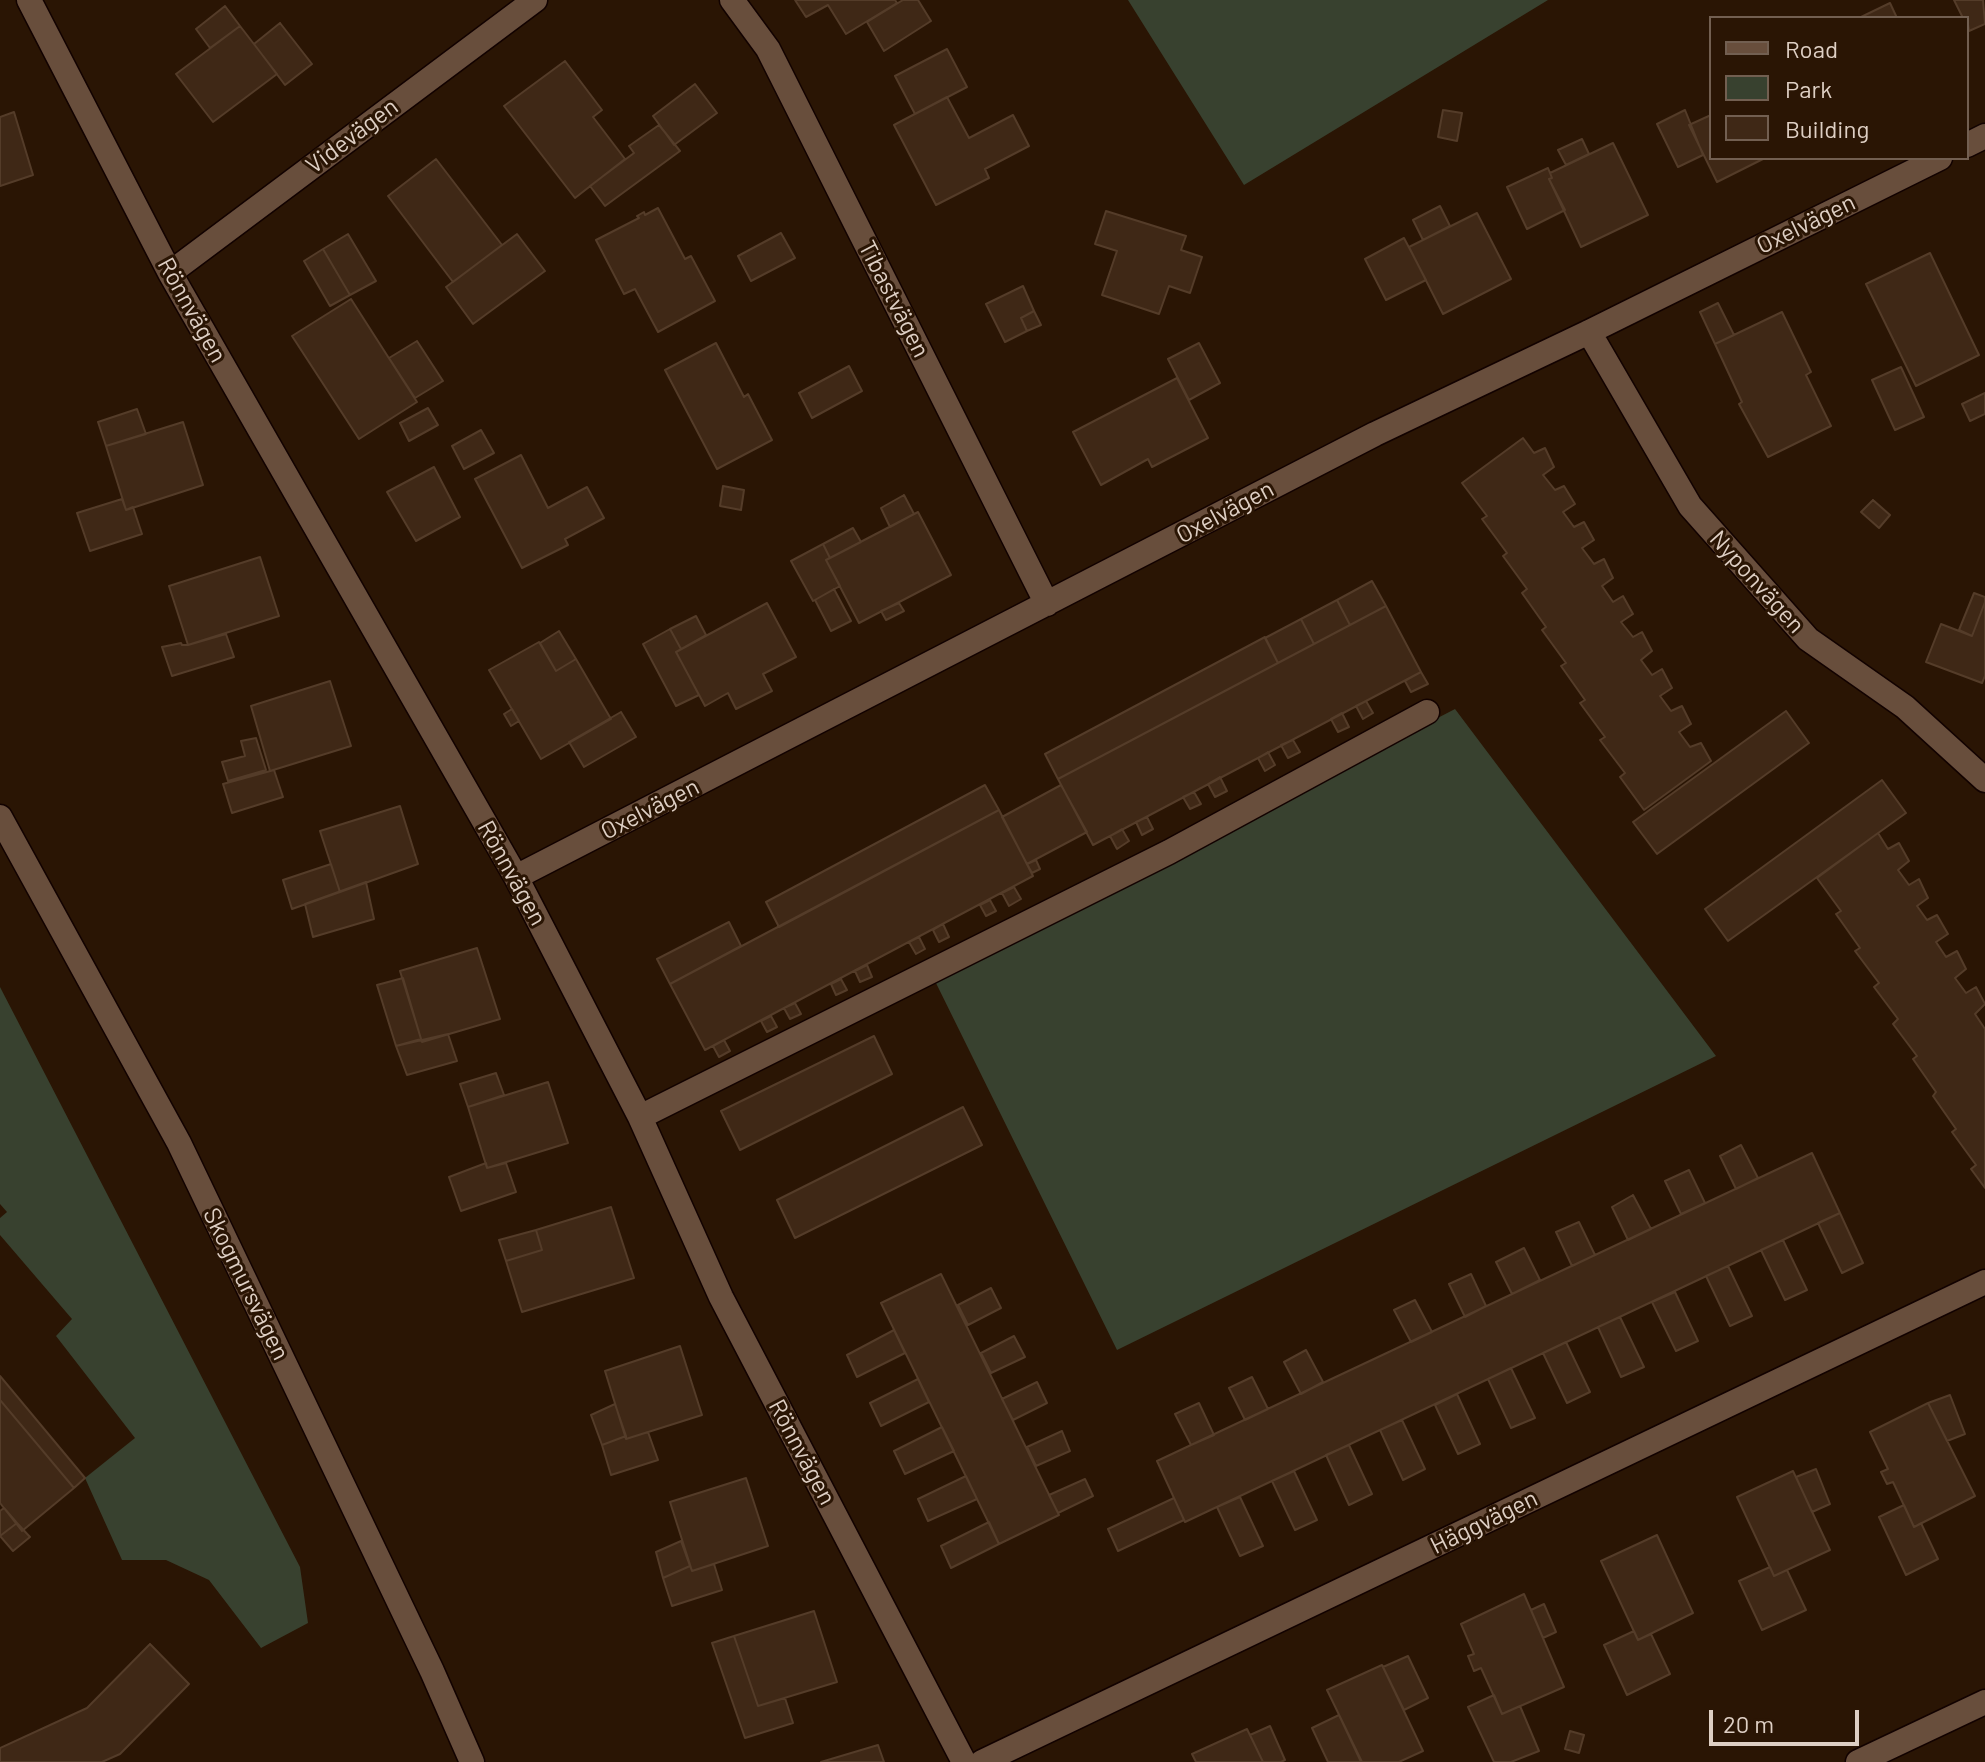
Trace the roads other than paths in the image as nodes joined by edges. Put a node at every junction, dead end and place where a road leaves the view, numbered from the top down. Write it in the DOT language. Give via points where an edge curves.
graph roads {
  1 [pos="29,0"];
  2 [pos="535,0"];
  3 [pos="732,0"];
  4 [pos="1936,160"];
  5 [pos="170,273"];
  6 [pos="1589,332"];
  7 [pos="1047,604"];
  8 [pos="1427,712"];
  9 [pos="1985,780"];
  10 [pos="0,817"];
  11 [pos="516,877"];
  12 [pos="640,1117"];
  13 [pos="1985,1282"];
  14 [pos="1985,1702"];
  15 [pos="472,1762"];
  16 [pos="964,1762"];
  17 [pos="982,1762"];
  18 [pos="1858,1762"];
  1 -- 5 [label="street, Rönnvägen"];
  2 -- 5 [label="street, Videvägen"];
  3 -- 7 [label="street, Tibastvägen" via="768,49"];
  4 -- 6 [label="street, Oxelvägen"];
  5 -- 11 [label="street, Rönnvägen"];
  6 -- 7 [label="street, Oxelvägen" via="1375,434"];
  6 -- 9 [label="street, Nyponvägen" via="1690,506 1808,639 1905,707"];
  7 -- 11 [label="street, Oxelvägen"];
  8 -- 12 [label="street" via="1169,852"];
  10 -- 15 [label="street, Skogmursvägen" via="179,1143"];
  11 -- 12 [label="street, Rönnvägen"];
  12 -- 16 [label="street, Rönnvägen" via="721,1297"];
  13 -- 17 [label="street, Häggvägen"];
  14 -- 18 [label="street"];
}
